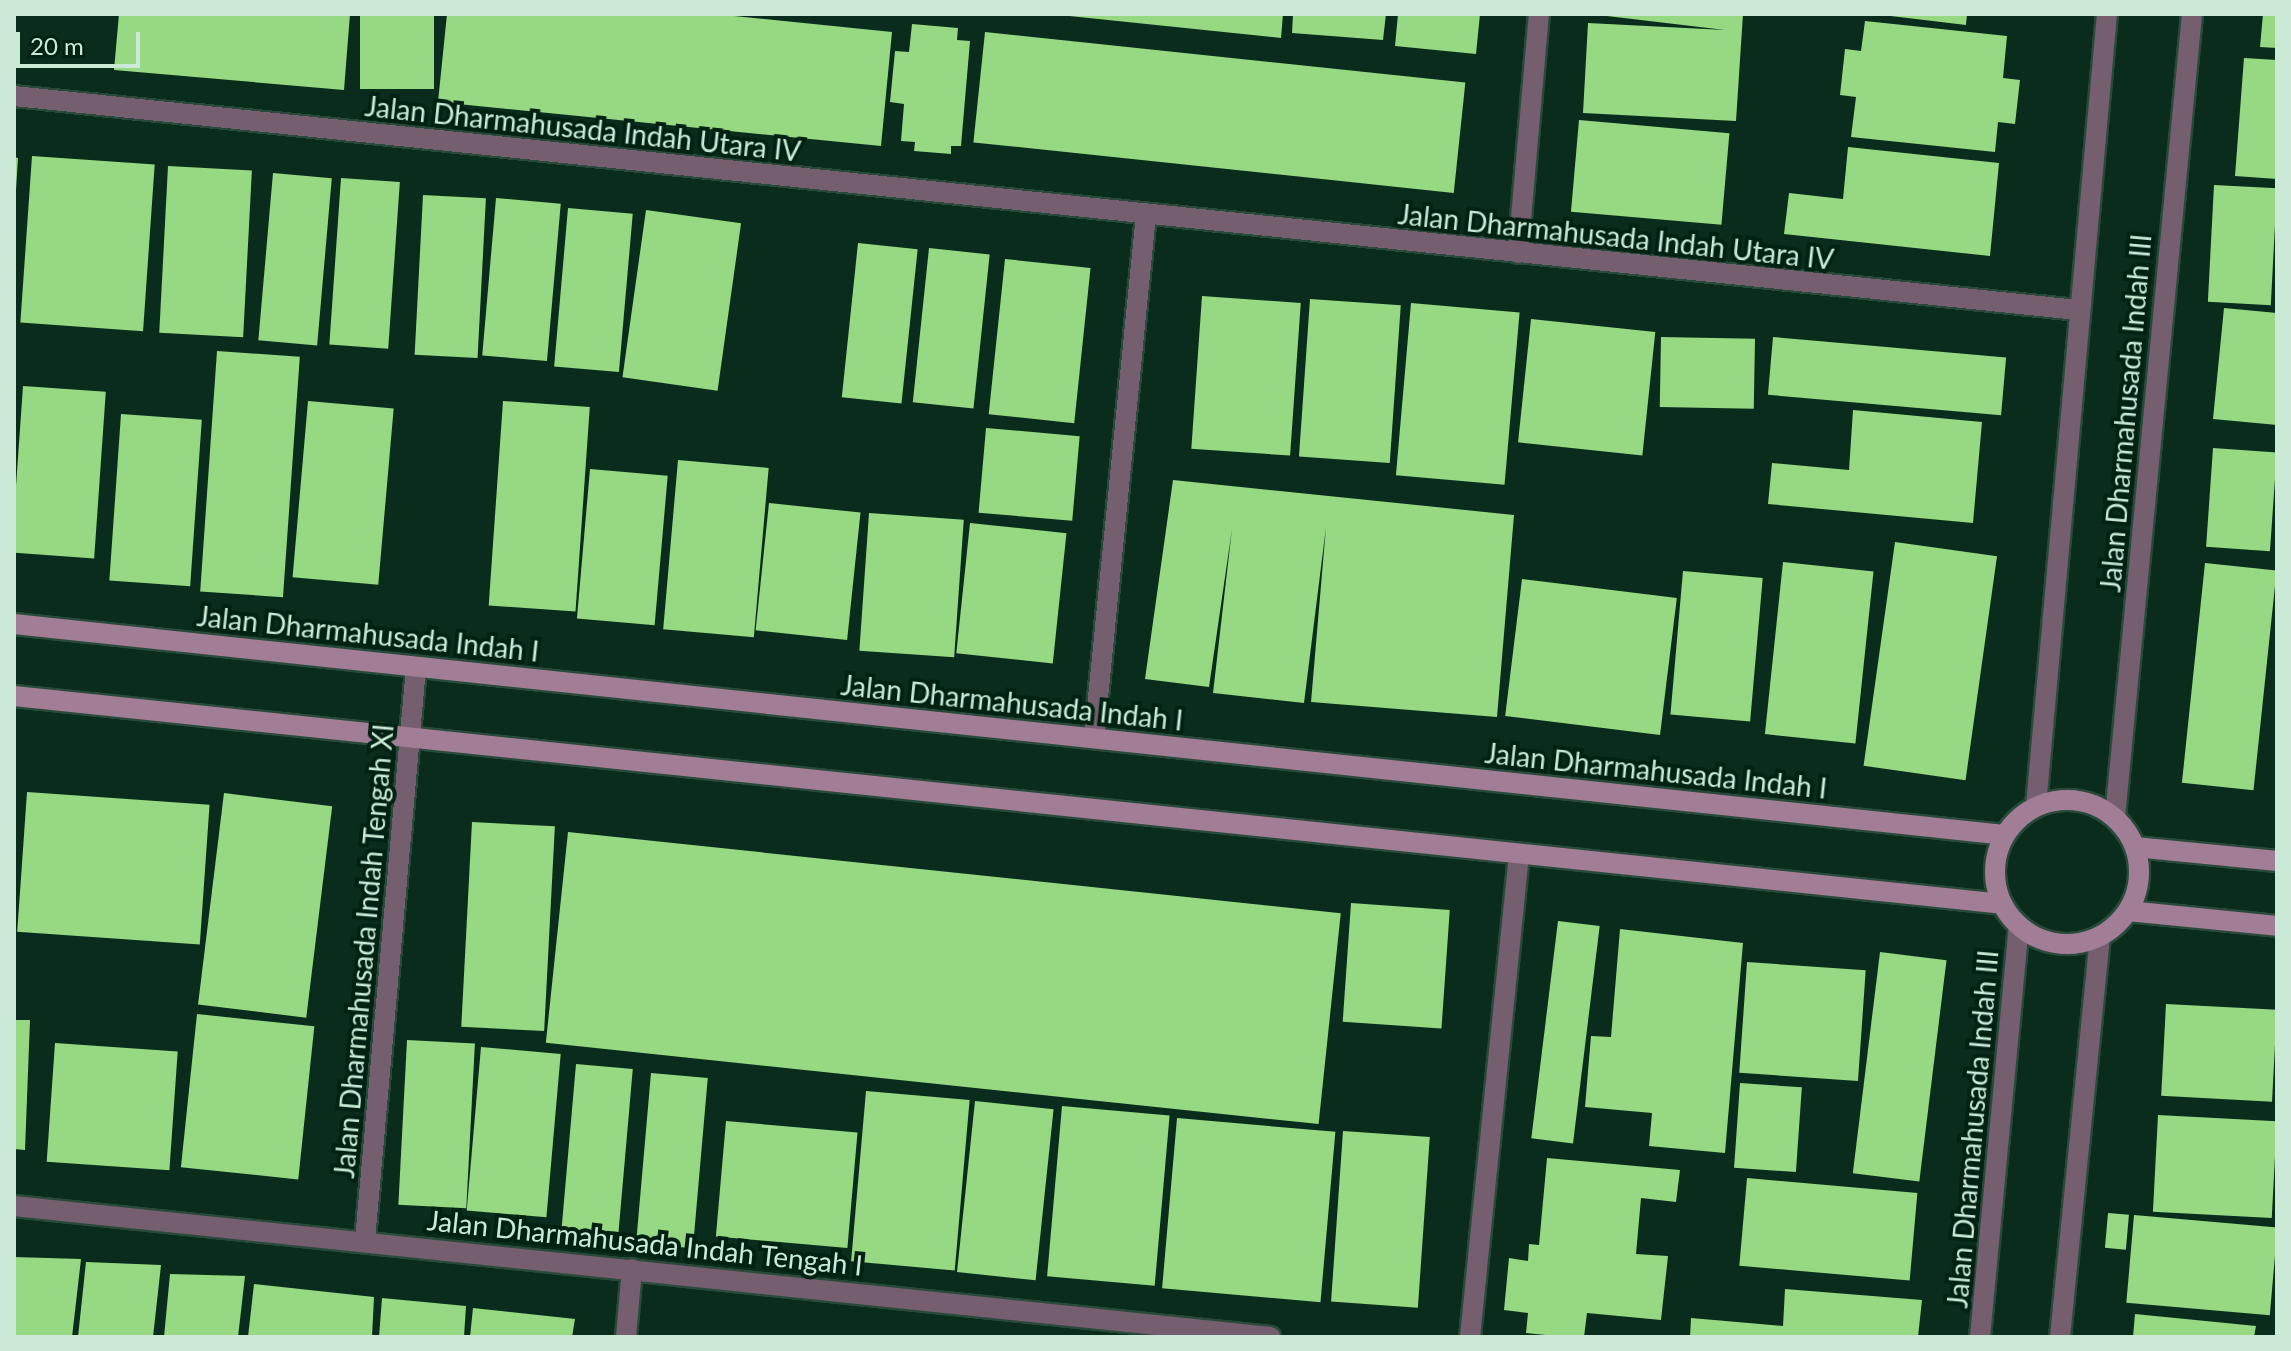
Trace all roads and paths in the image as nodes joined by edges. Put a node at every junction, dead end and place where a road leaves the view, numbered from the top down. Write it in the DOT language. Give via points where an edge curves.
graph roads {
  1 [pos="1539,14"];
  2 [pos="2107,14"];
  3 [pos="2192,14"];
  4 [pos="14,96"];
  5 [pos="1146,214"];
  6 [pos="1518,253"];
  7 [pos="2079,310"];
  8 [pos="14,624"];
  9 [pos="416,667"];
  10 [pos="14,696"];
  11 [pos="411,737"];
  12 [pos="1094,738"];
  13 [pos="2036,806"];
  14 [pos="2115,817"];
  15 [pos="2004,835"];
  16 [pos="2135,847"];
  17 [pos="1519,854"];
  18 [pos="2277,861"];
  19 [pos="2002,904"];
  20 [pos="2128,911"];
  21 [pos="2019,926"];
  22 [pos="2277,926"];
  23 [pos="2100,936"];
  24 [pos="14,1206"];
  25 [pos="365,1240"];
  26 [pos="632,1269"];
  27 [pos="626,1337"];
  28 [pos="1270,1337"];
  29 [pos="1470,1337"];
  30 [pos="1980,1337"];
  31 [pos="2060,1337"];
  1 -- 6 [label="street"];
  2 -- 7 [label="street, Jalan Dharmahusada Indah III"];
  3 -- 14 [label="street, Jalan Dharmahusada Indah III"];
  4 -- 5 [label="street, Jalan Dharmahusada Indah Utara IV"];
  5 -- 6 [label="street, Jalan Dharmahusada Indah Utara IV"];
  5 -- 12 [label="street"];
  6 -- 7 [label="street, Jalan Dharmahusada Indah Utara IV"];
  7 -- 13 [label="street, Jalan Dharmahusada Indah III"];
  8 -- 9 [label="main road, Jalan Dharmahusada Indah I"];
  9 -- 11 [label="street, Jalan Dharmahusada Indah Tengah XI"];
  9 -- 12 [label="main road, Jalan Dharmahusada Indah I"];
  10 -- 11 [label="main road"];
  11 -- 17 [label="main road"];
  11 -- 25 [label="street, Jalan Dharmahusada Indah Tengah XI"];
  12 -- 15 [label="main road, Jalan Dharmahusada Indah I"];
  13 -- 14 [label="main road" via="2076,801"];
  13 -- 15 [label="main road"];
  14 -- 16 [label="main road"];
  15 -- 19 [label="main road" via="1995,857"];
  16 -- 18 [label="main road"];
  16 -- 20 [label="main road" via="2138,880"];
  17 -- 19 [label="main road"];
  17 -- 29 [label="street"];
  19 -- 21 [label="main road"];
  20 -- 22 [label="main road"];
  20 -- 23 [label="main road"];
  21 -- 23 [label="main road" via="2044,940"];
  21 -- 30 [label="street, Jalan Dharmahusada Indah III"];
  23 -- 31 [label="street"];
  24 -- 25 [label="street, Jalan Dharmahusada Indah Tengah I"];
  25 -- 26 [label="street, Jalan Dharmahusada Indah Tengah I"];
  26 -- 27 [label="street"];
  26 -- 28 [label="street, Jalan Dharmahusada Indah Tengah I"];
}
